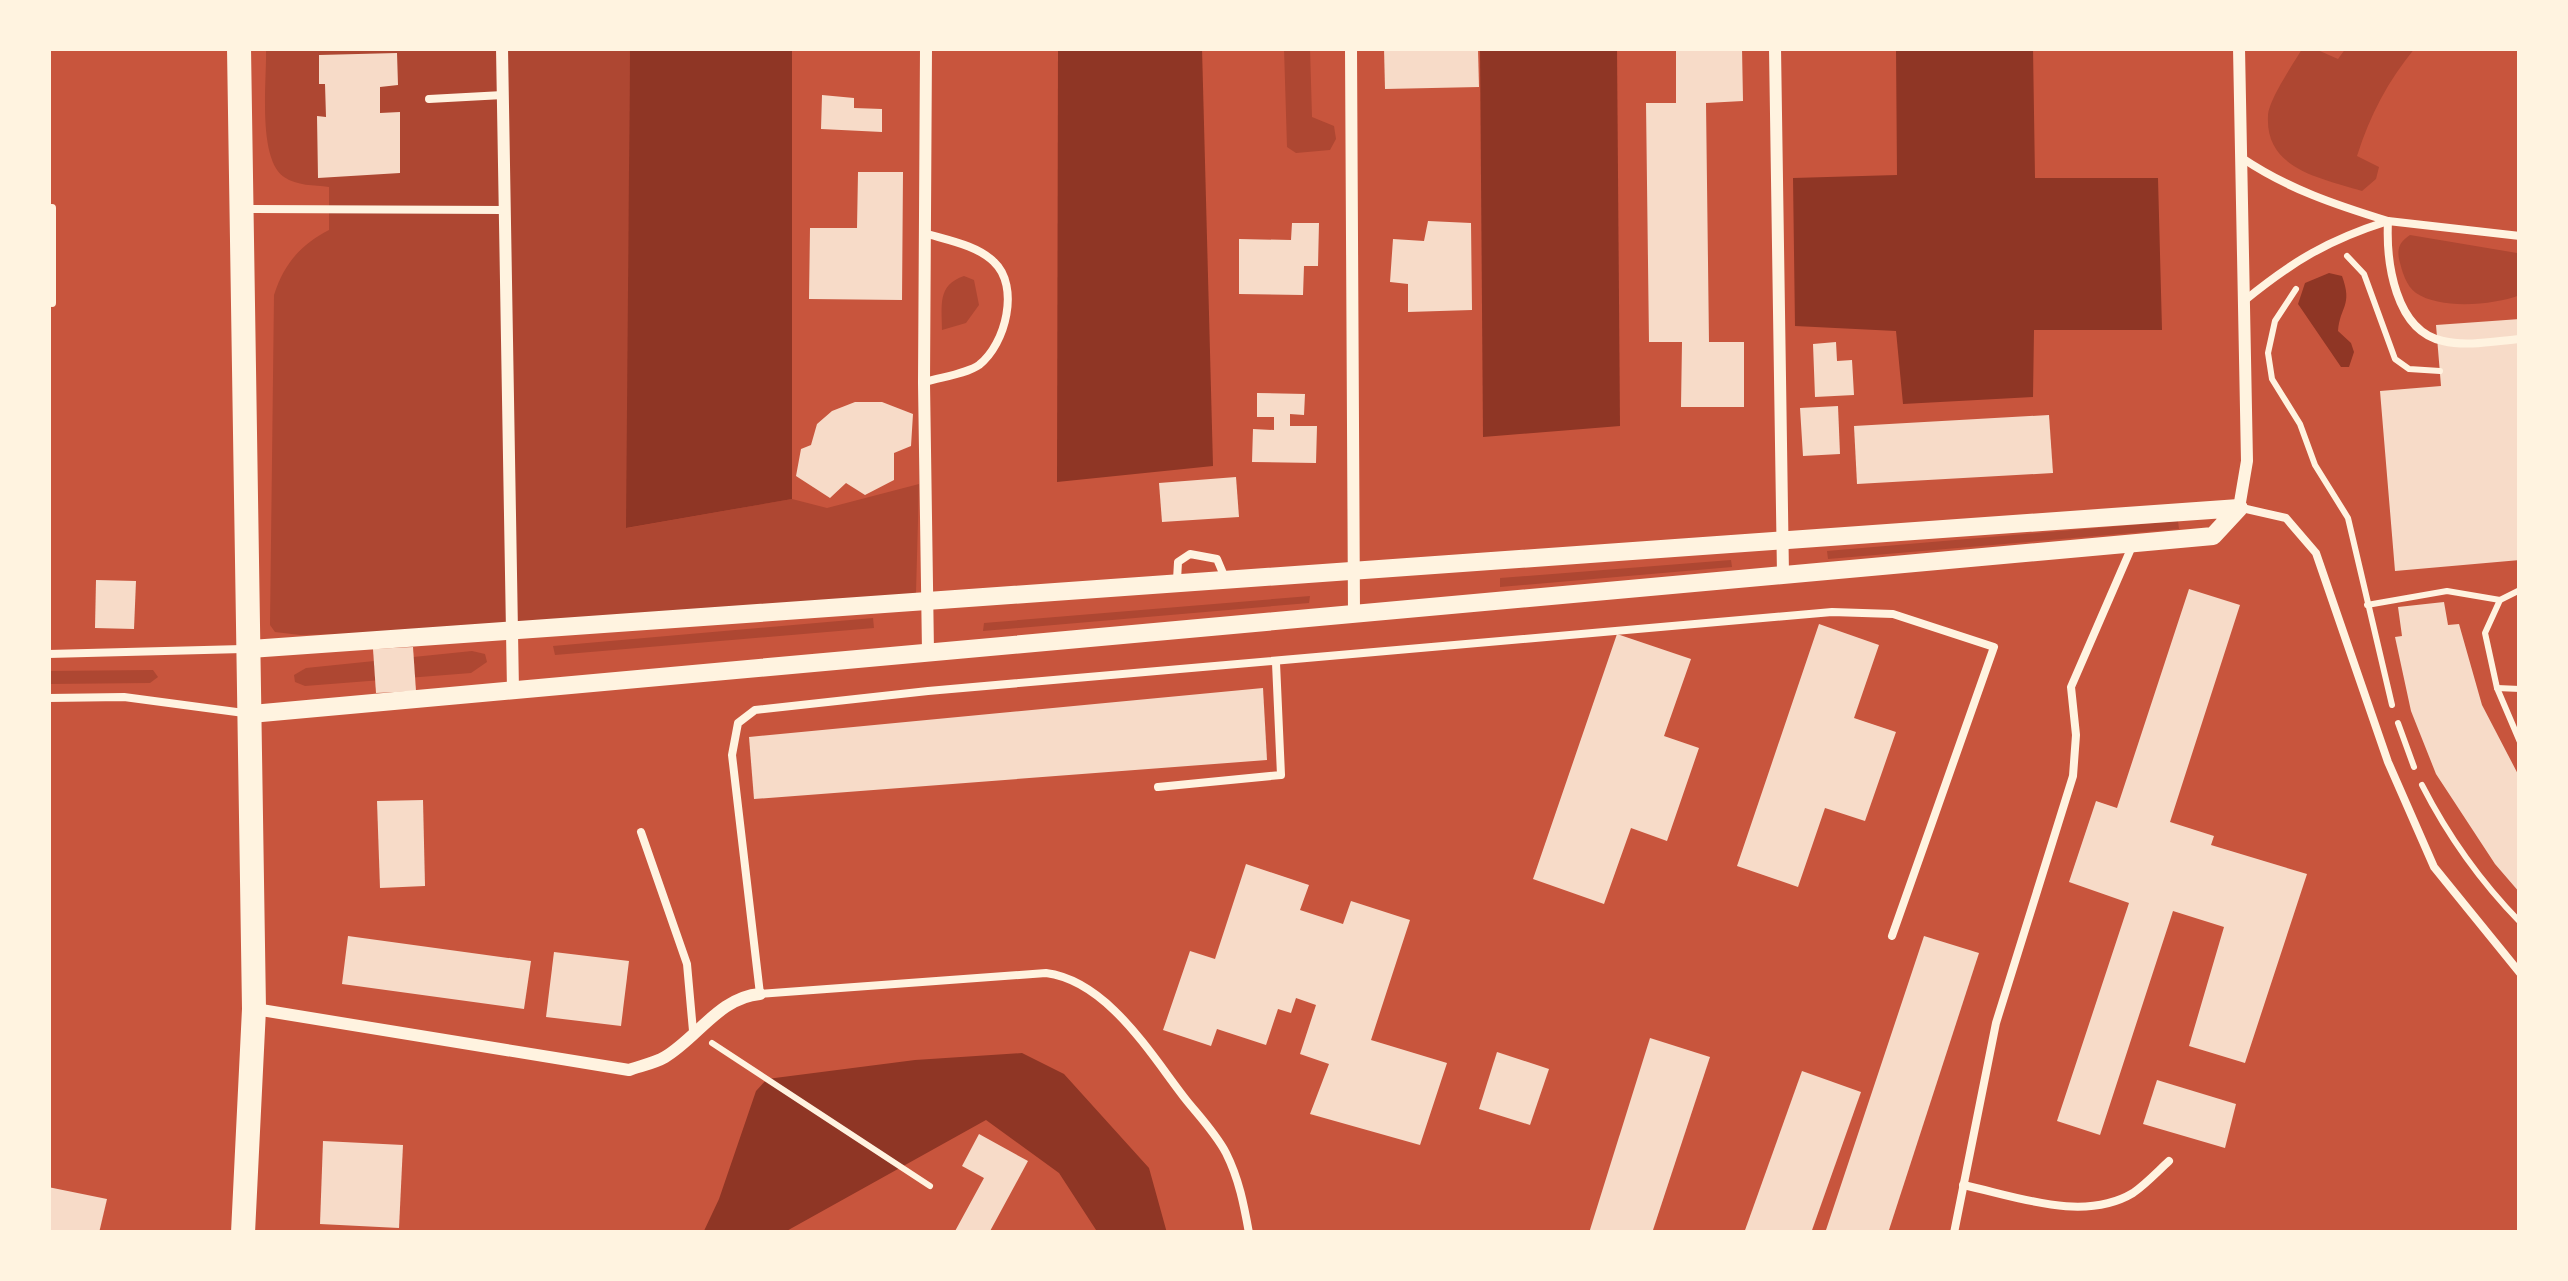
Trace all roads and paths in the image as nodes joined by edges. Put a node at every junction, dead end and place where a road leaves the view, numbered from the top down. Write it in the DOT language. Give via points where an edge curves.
graph roads {
  1 [pos="239,48"];
  2 [pos="502,48"];
  3 [pos="926,48"];
  4 [pos="1352,48"];
  5 [pos="1775,48"];
  6 [pos="2239,48"];
  7 [pos="503,94"];
  8 [pos="429,99"];
  9 [pos="2238,155"];
  10 [pos="48,208"];
  11 [pos="241,209"];
  12 [pos="505,210"];
  13 [pos="2388,221"];
  14 [pos="924,233"];
  15 [pos="2520,236"];
  16 [pos="2335,255"];
  17 [pos="2306,273"];
  18 [pos="2243,302"];
  19 [pos="52,303"];
  20 [pos="2520,339"];
  21 [pos="2440,371"];
  22 [pos="924,383"];
  23 [pos="2240,508"];
  24 [pos="1782,540"];
  25 [pos="2134,543"];
  26 [pos="1353,570"];
  27 [pos="1783,574"];
  28 [pos="1226,579"];
  29 [pos="1177,583"];
  30 [pos="2520,590"];
  31 [pos="926,600"];
  32 [pos="2500,600"];
  33 [pos="2367,605"];
  34 [pos="1354,614"];
  35 [pos="511,630"];
  36 [pos="251,649"];
  37 [pos="928,652"];
  38 [pos="48,654"];
  39 [pos="1276,663"];
  40 [pos="2497,688"];
  41 [pos="2520,689"];
  42 [pos="513,690"];
  43 [pos="48,698"];
  44 [pos="250,714"];
  45 [pos="2520,742"];
  46 [pos="1158,787"];
  47 [pos="640,832"];
  48 [pos="2520,922"];
  49 [pos="1892,936"];
  50 [pos="2520,973"];
  51 [pos="760,994"];
  52 [pos="254,1009"];
  53 [pos="693,1031"];
  54 [pos="2169,1161"];
  55 [pos="1963,1185"];
  56 [pos="930,1186"];
  57 [pos="244,1233"];
  58 [pos="1249,1233"];
  59 [pos="1954,1233"];
  1 -- 11 [label="highway"];
  2 -- 7 [label="street"];
  3 -- 14 [label="street"];
  4 -- 26 [label="street"];
  5 -- 24 [label="street"];
  6 -- 9 [label="street"];
  7 -- 8 [label="lane"];
  7 -- 12 [label="street"];
  9 -- 13 [label="lane" via="2274,180"];
  9 -- 18 [label="street"];
  10 -- 19 [label="lane"];
  11 -- 12 [label="lane"];
  11 -- 36 [label="highway"];
  12 -- 35 [label="street"];
  13 -- 15 [label="lane"];
  13 -- 18 [label="lane" via="2291,262"];
  13 -- 20 [label="lane" via="2386,254 2413,325 2450,343"];
  14 -- 22 [label="street"];
  14 -- 22 [label="lane" via="981,251 1008,281 994,347 978,366"];
  16 -- 21 [label="path" via="2350,256 2364,274 2395,359 2409,369"];
  17 -- 33 [label="path" via="2275,321 2272,379 2348,518"];
  18 -- 23 [label="street" via="2247,461"];
  22 -- 31 [label="street"];
  23 -- 24 [label="street"];
  23 -- 25 [label="street" via="2213,536"];
  23 -- 50 [label="lane" via="2286,518 2315,553 2434,867"];
  24 -- 26 [label="street"];
  24 -- 27 [label="street"];
  25 -- 27 [label="street"];
  25 -- 55 [label="lane" via="2071,687 2072,776 1996,1023"];
  26 -- 28 [label="street"];
  26 -- 34 [label="street"];
  27 -- 34 [label="street"];
  28 -- 29 [label="street"];
  28 -- 29 [label="lane" via="1216,560 1190,554 1178,562"];
  29 -- 31 [label="street"];
  30 -- 32 [label="path"];
  31 -- 35 [label="street"];
  31 -- 37 [label="street"];
  32 -- 33 [label="path" via="2447,591"];
  32 -- 40 [label="path" via="2485,633"];
  33 -- 48 [label="path" via="2416,773 2445,830"];
  34 -- 37 [label="street"];
  35 -- 36 [label="street"];
  35 -- 42 [label="street"];
  36 -- 38 [label="lane"];
  36 -- 44 [label="highway"];
  37 -- 42 [label="street"];
  39 -- 46 [label="lane" via="1281,775"];
  39 -- 49 [label="lane" via="1832,613 1893,614 1994,647"];
  39 -- 51 [label="lane" via="754,710 738,723 733,755"];
  40 -- 41 [label="path"];
  40 -- 45 [label="path"];
  42 -- 44 [label="street"];
  43 -- 44 [label="lane" via="124,698"];
  44 -- 52 [label="highway"];
  47 -- 53 [label="lane" via="687,964"];
  51 -- 53 [label="street" via="744,995"];
  51 -- 58 [label="lane" via="1068,976 1138,1039 1224,1150"];
  52 -- 53 [label="street" via="628,1070 665,1057"];
  52 -- 57 [label="highway"];
  53 -- 56 [label="path"];
  54 -- 55 [label="lane" via="2136,1191 2078,1208"];
  55 -- 59 [label="lane"];
}
